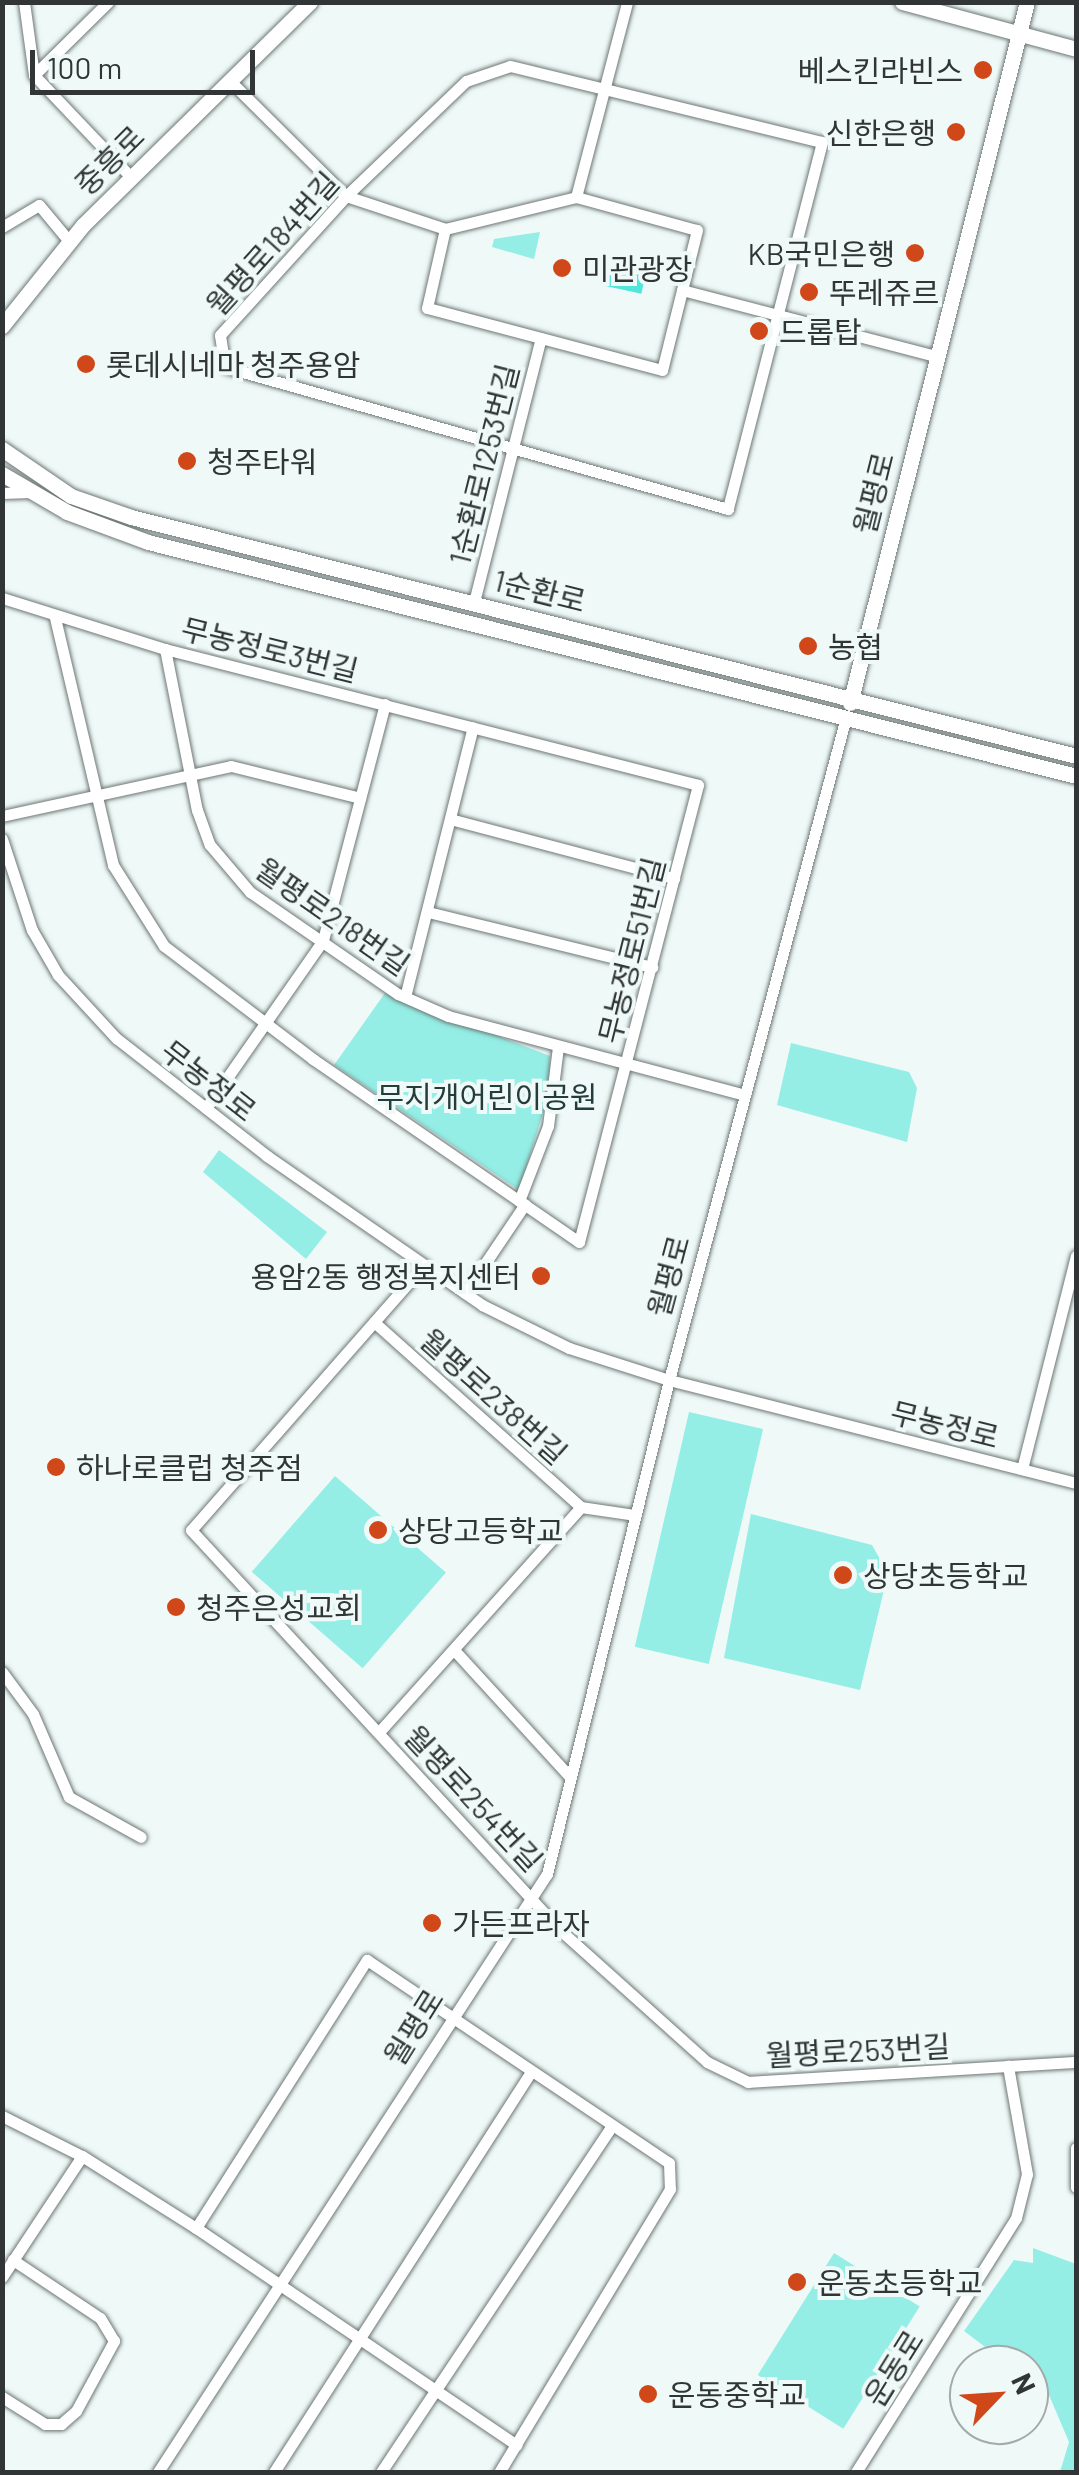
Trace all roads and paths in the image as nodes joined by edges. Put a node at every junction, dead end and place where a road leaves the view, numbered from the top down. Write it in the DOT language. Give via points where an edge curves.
graph roads {
  1 [pos="24,2"];
  2 [pos="108,2"];
  3 [pos="310,2"];
  4 [pos="628,2"];
  5 [pos="902,2"];
  6 [pos="1027,2"];
  7 [pos="1018,34"];
  8 [pos="1076,50"];
  9 [pos="34,74"];
  10 [pos="228,80"];
  11 [pos="607,85"];
  12 [pos="130,176"];
  13 [pos="346,196"];
  14 [pos="576,198"];
  15 [pos="2,227"];
  16 [pos="445,230"];
  17 [pos="69,241"];
  18 [pos="682,290"];
  19 [pos="778,315"];
  20 [pos="2,326"];
  21 [pos="541,338"];
  22 [pos="934,356"];
  23 [pos="2,449"];
  24 [pos="510,452"];
  25 [pos="2,474"];
  26 [pos="30,492"];
  27 [pos="2,493"];
  28 [pos="2,598"];
  29 [pos="474,602"];
  30 [pos="55,617"];
  31 [pos="165,649"];
  32 [pos="851,697"];
  33 [pos="385,704"];
  34 [pos="846,717"];
  35 [pos="472,727"];
  36 [pos="1076,756"];
  37 [pos="190,774"];
  38 [pos="1076,776"];
  39 [pos="698,785"];
  40 [pos="93,796"];
  41 [pos="360,798"];
  42 [pos="2,816"];
  43 [pos="450,819"];
  44 [pos="2,839"];
  45 [pos="674,878"];
  46 [pos="428,912"];
  47 [pos="323,940"];
  48 [pos="652,967"];
  49 [pos="406,997"];
  50 [pos="265,1020"];
  51 [pos="558,1048"];
  52 [pos="628,1066"];
  53 [pos="745,1095"];
  54 [pos="206,1108"];
  55 [pos="522,1202"];
  56 [pos="1076,1256"];
  57 [pos="424,1265"];
  58 [pos="465,1292"];
  59 [pos="374,1322"];
  60 [pos="669,1380"];
  61 [pos="1022,1469"];
  62 [pos="1076,1484"];
  63 [pos="581,1506"];
  64 [pos="635,1515"];
  65 [pos="455,1651"];
  66 [pos="2,1672"];
  67 [pos="378,1732"];
  68 [pos="569,1776"];
  69 [pos="141,1837"];
  70 [pos="532,1898"];
  71 [pos="450,2019"];
  72 [pos="1076,2062"];
  73 [pos="1008,2066"];
  74 [pos="530,2072"];
  75 [pos="2,2116"];
  76 [pos="612,2126"];
  77 [pos="1076,2148"];
  78 [pos="82,2156"];
  79 [pos="1076,2187"];
  80 [pos="196,2228"];
  81 [pos="14,2260"];
  82 [pos="2,2277"];
  83 [pos="283,2287"];
  84 [pos="360,2339"];
  85 [pos="436,2390"];
  86 [pos="2,2397"];
  87 [pos="516,2444"];
  88 [pos="158,2472"];
  89 [pos="274,2472"];
  90 [pos="381,2472"];
  91 [pos="499,2472"];
  92 [pos="856,2472"];
  1 -- 9 [label="street"];
  2 -- 9 [label="street"];
  3 -- 10 [label="street, 중흥로"];
  4 -- 11 [label="street"];
  5 -- 7 [label="street"];
  6 -- 7 [label="street, 월평로"];
  7 -- 8 [label="street"];
  7 -- 22 [label="street, 월평로"];
  9 -- 12 [label="street"];
  10 -- 12 [label="street, 중흥로"];
  10 -- 13 [label="street"];
  11 -- 13 [label="street, 월평로184번길" via="510,66 481,72"];
  11 -- 14 [label="street"];
  11 -- 19 [label="street, 월평로184번길" via="822,142"];
  12 -- 17 [label="street, 중흥로"];
  13 -- 16 [label="street"];
  13 -- 24 [label="street, 월평로184번길" via="220,334 225,367"];
  14 -- 16 [label="street, 1순환로1253번길"];
  14 -- 18 [label="street, 1순환로1253번길" via="697,230"];
  15 -- 17 [label="street" via="39,205"];
  16 -- 21 [label="street, 1순환로1253번길" via="426,308"];
  17 -- 20 [label="street, 중흥로"];
  18 -- 19 [label="street"];
  18 -- 21 [label="street, 1순환로1253번길" via="662,370"];
  19 -- 22 [label="street"];
  19 -- 24 [label="street, 월평로184번길" via="728,509"];
  21 -- 24 [label="street, 1순환로1253번길"];
  22 -- 32 [label="street, 월평로"];
  23 -- 29 [label="street, 1순환로" via="94,506"];
  24 -- 29 [label="street, 1순환로1253번길"];
  25 -- 26 [label="street, 1순환로"];
  26 -- 27 [label="street"];
  26 -- 34 [label="street, 1순환로" via="148,542"];
  28 -- 30 [label="street, 무농정로3번길"];
  29 -- 32 [label="street, 1순환로"];
  30 -- 31 [label="street, 무농정로3번길"];
  30 -- 40 [label="street"];
  31 -- 33 [label="street, 무농정로3번길"];
  31 -- 37 [label="street, 월평로218번길"];
  32 -- 34 [label="street, 월평로"];
  32 -- 36 [label="street, 1순환로"];
  33 -- 35 [label="street, 무농정로3번길"];
  33 -- 41 [label="street"];
  34 -- 38 [label="street, 1순환로"];
  34 -- 53 [label="street, 월평로"];
  35 -- 39 [label="street, 무농정로3번길"];
  35 -- 43 [label="street"];
  37 -- 40 [label="street"];
  37 -- 41 [label="street" via="231,766"];
  37 -- 47 [label="street, 월평로218번길" via="196,810 230,874"];
  39 -- 45 [label="street, 무농정로51번길"];
  40 -- 42 [label="street"];
  40 -- 50 [label="street" via="113,865 159,939 199,976"];
  41 -- 47 [label="street"];
  43 -- 45 [label="street"];
  43 -- 46 [label="street, 월평로218번길"];
  44 -- 54 [label="street, 무농정로" via="32,930 58,974 116,1038"];
  45 -- 48 [label="street, 무농정로51번길"];
  46 -- 48 [label="street"];
  46 -- 49 [label="street, 월평로218번길"];
  47 -- 49 [label="street, 월평로218번길"];
  47 -- 50 [label="street"];
  48 -- 52 [label="street, 무농정로51번길"];
  49 -- 51 [label="street, 월평로218번길"];
  50 -- 54 [label="street"];
  50 -- 55 [label="street"];
  51 -- 52 [label="street, 월평로218번길"];
  51 -- 55 [label="street" via="548,1126"];
  52 -- 53 [label="street, 월평로218번길"];
  52 -- 55 [label="street, 무농정로51번길" via="579,1242"];
  53 -- 60 [label="street, 월평로"];
  54 -- 57 [label="street, 무농정로"];
  55 -- 58 [label="street"];
  56 -- 61 [label="street"];
  57 -- 58 [label="street, 무농정로"];
  57 -- 59 [label="street"];
  58 -- 60 [label="street, 무농정로" via="569,1348"];
  59 -- 63 [label="street, 월평로238번길"];
  59 -- 67 [label="street, 월평로254번길" via="191,1530"];
  60 -- 61 [label="street, 무농정로"];
  60 -- 64 [label="street, 월평로"];
  61 -- 62 [label="street, 무농정로"];
  63 -- 64 [label="street"];
  63 -- 65 [label="street"];
  64 -- 68 [label="street, 월평로"];
  65 -- 67 [label="street, 월평로254번길"];
  65 -- 68 [label="street"];
  66 -- 69 [label="street" via="33,1714 69,1797"];
  67 -- 70 [label="street, 월평로254번길"];
  68 -- 70 [label="street, 월평로" via="548,1874"];
  70 -- 71 [label="street, 월평로"];
  70 -- 73 [label="street, 월평로253번길" via="707,2062 748,2082"];
  71 -- 74 [label="street"];
  71 -- 80 [label="street" via="367,1960"];
  71 -- 83 [label="street, 월평로"];
  72 -- 73 [label="street, 월평로253번길"];
  73 -- 92 [label="street, 운동로" via="1027,2174 1016,2218"];
  74 -- 76 [label="street"];
  74 -- 84 [label="street"];
  75 -- 78 [label="street"];
  76 -- 85 [label="street"];
  76 -- 87 [label="street" via="669,2163 670,2189"];
  77 -- 79 [label="street"];
  78 -- 80 [label="street"];
  78 -- 81 [label="street"];
  80 -- 83 [label="street"];
  81 -- 82 [label="street"];
  81 -- 86 [label="street" via="100,2318 114,2341 76,2411 61,2424 45,2424"];
  83 -- 84 [label="street"];
  83 -- 88 [label="street, 월평로"];
  84 -- 85 [label="street"];
  84 -- 89 [label="street"];
  85 -- 87 [label="street"];
  85 -- 90 [label="street"];
  87 -- 91 [label="street"];
}
